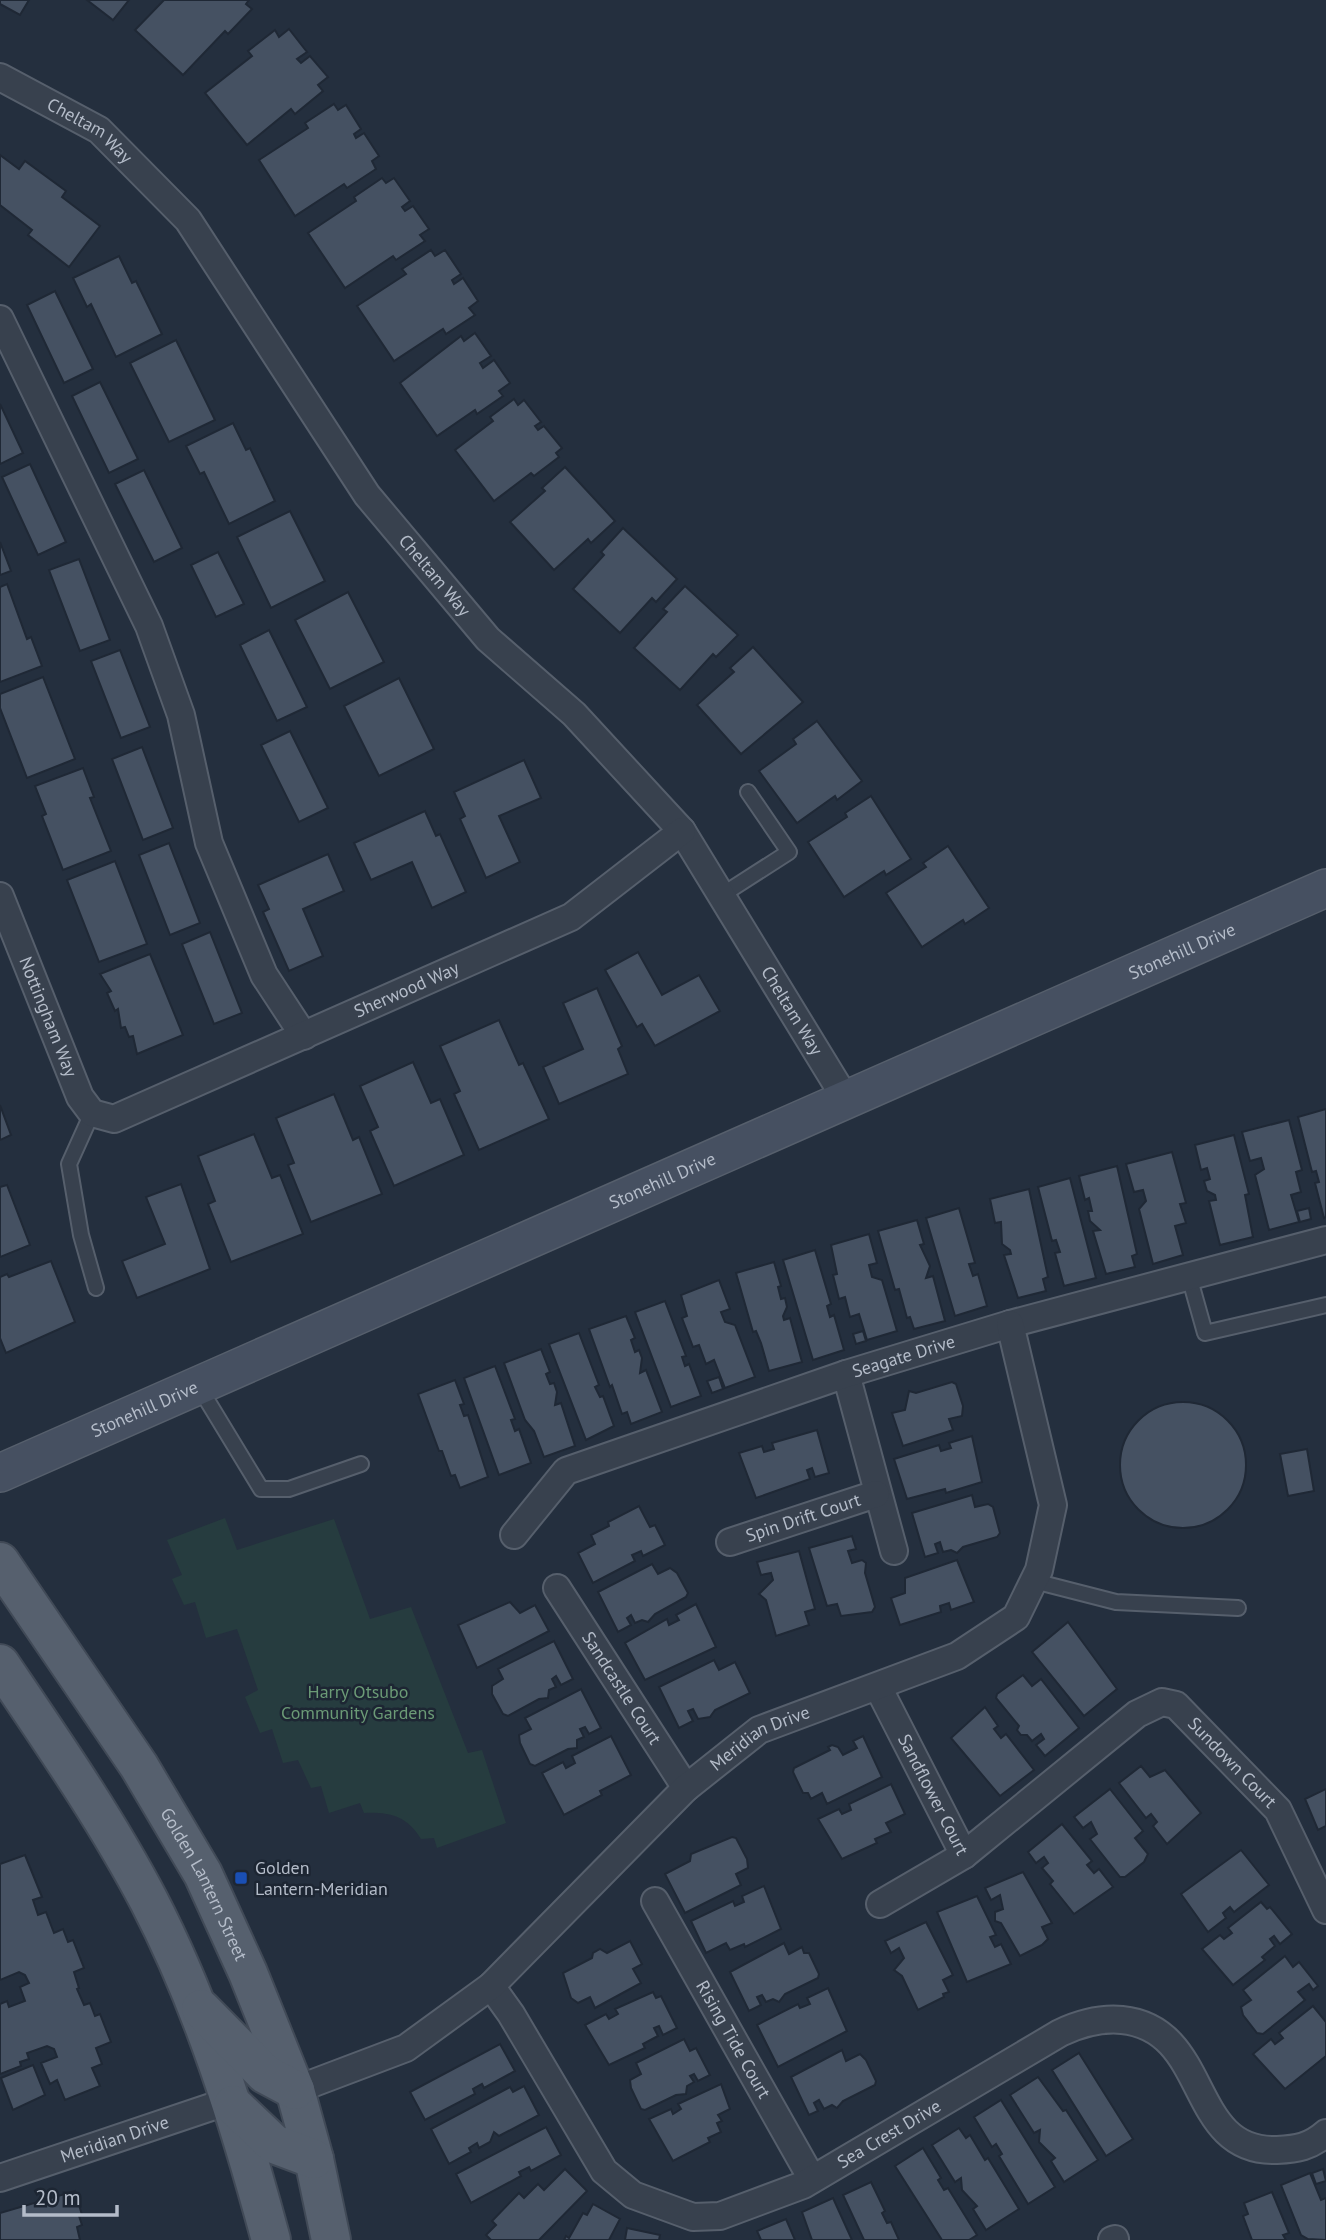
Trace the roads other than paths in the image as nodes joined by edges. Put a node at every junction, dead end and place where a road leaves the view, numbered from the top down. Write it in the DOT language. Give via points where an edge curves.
graph roads {
  1 [pos="0,77"];
  2 [pos="0,319"];
  3 [pos="748,792"];
  4 [pos="682,831"];
  5 [pos="1326,888"];
  6 [pos="722,895"];
  7 [pos="0,896"];
  8 [pos="304,1036"];
  9 [pos="847,1101"];
  10 [pos="103,1116"];
  11 [pos="1326,1240"];
  12 [pos="1189,1276"];
  13 [pos="96,1288"];
  14 [pos="1326,1305"];
  15 [pos="1010,1324"];
  16 [pos="846,1374"];
  17 [pos="198,1386"];
  18 [pos="361,1464"];
  19 [pos="0,1473"];
  20 [pos="876,1494"];
  21 [pos="514,1535"];
  22 [pos="730,1542"];
  23 [pos="894,1551"];
  24 [pos="0,1562"];
  25 [pos="1034,1581"];
  26 [pos="558,1588"];
  27 [pos="1238,1608"];
  28 [pos="0,1664"];
  29 [pos="878,1687"];
  30 [pos="686,1788"];
  31 [pos="964,1855"];
  32 [pos="655,1901"];
  33 [pos="880,1904"];
  34 [pos="1326,1910"];
  35 [pos="491,1986"];
  36 [pos="195,2003"];
  37 [pos="295,2090"];
  38 [pos="229,2101"];
  39 [pos="1326,2133"];
  40 [pos="314,2159"];
  41 [pos="1,2174"];
  42 [pos="812,2179"];
  43 [pos="271,2240"];
  44 [pos="331,2240"];
  1 -- 4 [label="street, Cheltam Way" via="99,130 188,220 367,495 488,639 574,714"];
  2 -- 8 [label="street" via="149,626 181,715 209,843 264,975"];
  3 -- 6 [label="lane" via="789,852"];
  4 -- 6 [label="street, Cheltam Way"];
  4 -- 8 [label="street, Sherwood Way" via="571,917"];
  5 -- 9 [label="main road, Stonehill Drive"];
  6 -- 9 [label="street, Cheltam Way"];
  7 -- 10 [label="street, Nottingham Way" via="80,1097"];
  8 -- 10 [label="street, Sherwood Way"];
  9 -- 17 [label="main road, Stonehill Drive"];
  10 -- 13 [label="lane" via="69,1164"];
  11 -- 12 [label="street, Seagate Drive"];
  12 -- 14 [label="lane" via="1205,1333"];
  12 -- 15 [label="street, Seagate Drive"];
  15 -- 16 [label="street, Seagate Drive"];
  15 -- 25 [label="street, Meridian Drive" via="1053,1504"];
  16 -- 20 [label="street, Spin Drift Court"];
  16 -- 21 [label="street, Seagate Drive" via="566,1471"];
  17 -- 18 [label="lane" via="261,1489 289,1489"];
  17 -- 19 [label="main road, Stonehill Drive"];
  20 -- 22 [label="street, Spin Drift Court"];
  20 -- 23 [label="street, Spin Drift Court"];
  24 -- 37 [label="main road, Golden Lantern Street" via="139,1766 203,1874"];
  25 -- 27 [label="lane" via="1116,1602"];
  25 -- 29 [label="street, Meridian Drive" via="1016,1617 957,1656"];
  26 -- 30 [label="street, Sandcastle Court"];
  28 -- 36 [label="main road" via="149,1901"];
  29 -- 30 [label="street, Meridian Drive" via="759,1730"];
  29 -- 31 [label="street, Sandflower Court"];
  30 -- 35 [label="street, Meridian Drive"];
  31 -- 33 [label="street, Sandflower Court"];
  31 -- 34 [label="street, Sundown Court" via="1137,1714 1162,1702 1176,1705 1278,1810"];
  32 -- 42 [label="street, Rising Tide Court"];
  35 -- 37 [label="street, Meridian Drive" via="405,2048"];
  35 -- 42 [label="street, Sea Crest Drive" via="604,2171 633,2195 683,2213 720,2216"];
  36 -- 37 [label="main road" via="265,2074"];
  36 -- 38 [label="main road"];
  37 -- 40 [label="main road, Golden Lantern Street"];
  38 -- 40 [label="main road" via="274,2144"];
  38 -- 41 [label="street, Meridian Drive"];
  38 -- 43 [label="main road"];
  39 -- 42 [label="street, Sea Crest Drive" via="1301,2148 1257,2149 1241,2143 1215,2120 1170,2040 1154,2027 1112,2019 1060,2033"];
  40 -- 44 [label="main road, Golden Lantern Street"];
}
